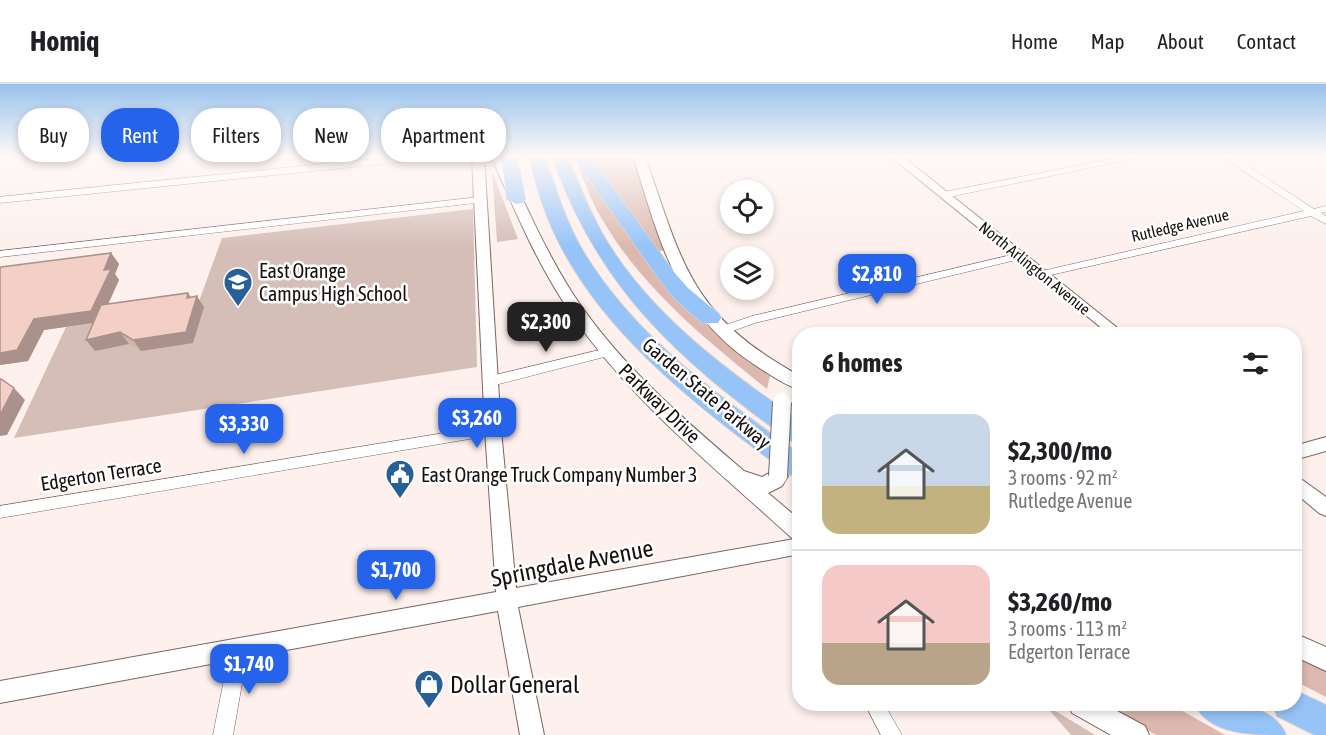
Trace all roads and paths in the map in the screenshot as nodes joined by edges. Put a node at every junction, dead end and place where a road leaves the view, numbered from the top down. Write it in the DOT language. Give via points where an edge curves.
graph roads {
  1 [pos="133,186"];
  2 [pos="479,186"];
  3 [pos="511,186"];
  4 [pos="514,186"];
  5 [pos="545,186"];
  6 [pos="571,186"];
  7 [pos="602,186"];
  8 [pos="650,186"];
  9 [pos="933,186"];
  10 [pos="988,186"];
  11 [pos="1273,186"];
  12 [pos="944,195"];
  13 [pos="516,198"];
  14 [pos="0,200"];
  15 [pos="480,200"];
  16 [pos="1326,208"];
  17 [pos="1312,212"];
  18 [pos="1326,221"];
  19 [pos="0,254"];
  20 [pos="1020,256"];
  21 [pos="1042,274"];
  22 [pos="717,324"];
  23 [pos="1109,327"];
  24 [pos="608,352"];
  25 [pos="776,371"];
  26 [pos="792,380"];
  27 [pos="491,381"];
  28 [pos="792,428"];
  29 [pos="493,430"];
  30 [pos="1326,444"];
  31 [pos="1302,451"];
  32 [pos="792,462"];
  33 [pos="729,469"];
  34 [pos="1302,488"];
  35 [pos="1326,508"];
  36 [pos="0,512"];
  37 [pos="792,526"];
  38 [pos="792,548"];
  39 [pos="508,602"];
  40 [pos="1302,648"];
  41 [pos="239,649"];
  42 [pos="1326,659"];
  43 [pos="0,692"];
  44 [pos="878,711"];
  45 [pos="1093,711"];
  46 [pos="1224,711"];
  47 [pos="1302,711"];
  48 [pos="1326,723"];
  49 [pos="223,735"];
  50 [pos="532,735"];
  51 [pos="892,735"];
  52 [pos="1136,735"];
  53 [pos="1269,735"];
  1 -- 14 [label="street"];
  2 -- 15 [label="street"];
  3 -- 13 [label="main road, Parkway Drive"];
  4 -- 13 [label="highway"];
  5 -- 32 [label="highway, Garden State Parkway" via="564,233 612,305 676,372"];
  6 -- 28 [label="highway, Garden State Parkway" via="583,217 602,249 636,294 698,356"];
  7 -- 22 [label="highway" via="659,267 681,293"];
  8 -- 22 [label="main road" via="693,296"];
  9 -- 12 [label="street, North Arlington Avenue"];
  10 -- 12 [label="street"];
  11 -- 17 [label="street"];
  12 -- 20 [label="street, North Arlington Avenue"];
  13 -- 24 [label="main road, Parkway Drive" via="560,285"];
  15 -- 19 [label="street"];
  15 -- 27 [label="street"];
  16 -- 17 [label="street, Rutledge Avenue"];
  17 -- 18 [label="street"];
  17 -- 21 [label="street, Rutledge Avenue"];
  20 -- 21 [label="street, North Arlington Avenue"];
  20 -- 22 [label="street" via="752,320"];
  21 -- 23 [label="street, North Arlington Avenue"];
  22 -- 25 [label="main road"];
  24 -- 27 [label="street"];
  24 -- 33 [label="main road, Parkway Drive" via="664,412"];
  25 -- 26 [label="main road"];
  25 -- 33 [label="main road, bridge" via="782,383 778,476 770,485 759,486"];
  27 -- 29 [label="street"];
  29 -- 36 [label="street, Edgerton Terrace"];
  29 -- 39 [label="street"];
  30 -- 31 [label="street"];
  33 -- 37 [label="main road, Parkway Drive"];
  34 -- 35 [label="street"];
  38 -- 39 [label="street, Springdale Avenue"];
  39 -- 41 [label="street, Springdale Avenue"];
  39 -- 50 [label="street"];
  40 -- 42 [label="main road"];
  41 -- 43 [label="street, Springdale Avenue"];
  41 -- 49 [label="street"];
  44 -- 51 [label="street"];
  45 -- 52 [label="main road"];
  46 -- 53 [label="highway"];
  47 -- 48 [label="highway"];
}
